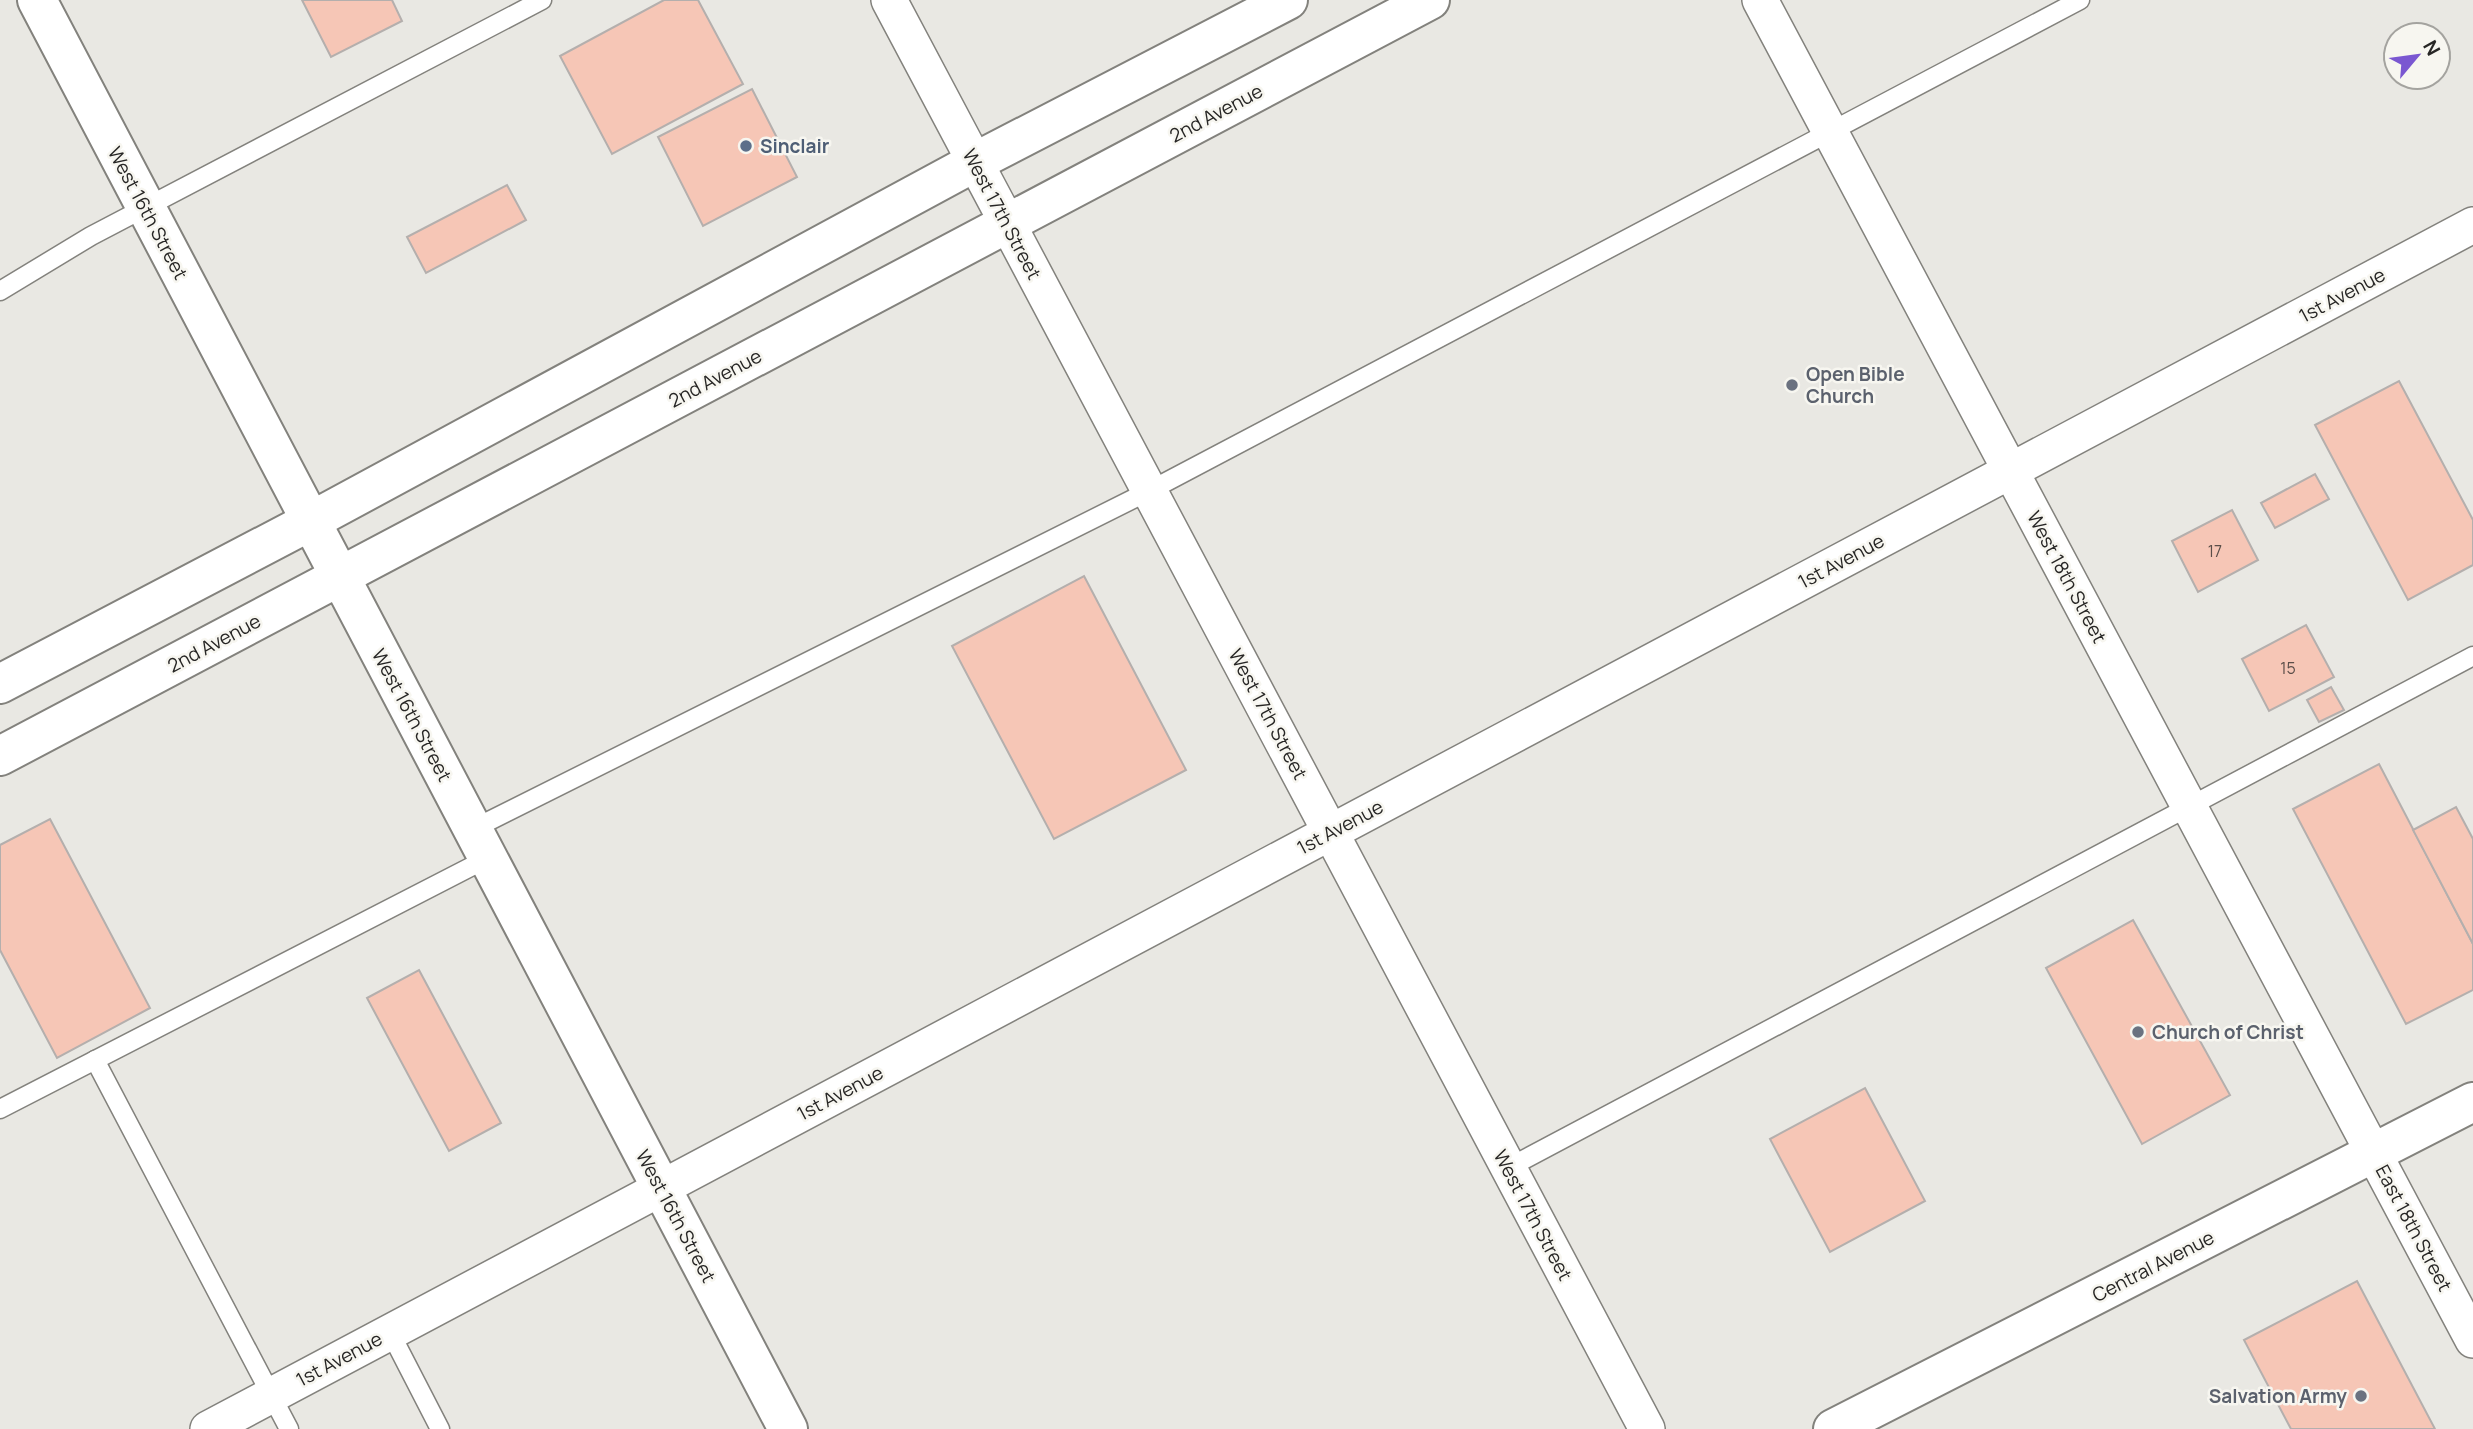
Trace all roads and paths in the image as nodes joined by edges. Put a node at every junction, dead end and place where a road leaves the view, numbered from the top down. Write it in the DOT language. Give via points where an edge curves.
graph roads {
  1 [pos="37,0"];
  2 [pos="542,0"];
  3 [pos="889,0"];
  4 [pos="1288,0"];
  5 [pos="1430,0"];
  6 [pos="1760,0"];
  7 [pos="2080,0"];
  8 [pos="1830,132"];
  9 [pos="975,162"];
  10 [pos="145,208"];
  11 [pos="1007,224"];
  12 [pos="2473,225"];
  13 [pos="0,291"];
  14 [pos="2011,470"];
  15 [pos="1149,491"];
  16 [pos="311,521"];
  17 [pos="340,577"];
  18 [pos="2473,656"];
  19 [pos="0,684"];
  20 [pos="0,756"];
  21 [pos="2189,806"];
  22 [pos="1330,832"];
  23 [pos="481,844"];
  24 [pos="95,1060"];
  25 [pos="2473,1102"];
  26 [pos="0,1109"];
  27 [pos="2374,1153"];
  28 [pos="1508,1168"];
  29 [pos="661,1188"];
  30 [pos="390,1332"];
  31 [pos="2473,1340"];
  32 [pos="271,1395"];
  33 [pos="208,1429"];
  34 [pos="289,1429"];
  35 [pos="440,1429"];
  36 [pos="788,1429"];
  37 [pos="1647,1429"];
  38 [pos="1833,1429"];
  1 -- 10 [label="main road, West 16th Street"];
  2 -- 10 [label="lane"];
  3 -- 9 [label="street, West 17th Street"];
  4 -- 9 [label="main road"];
  5 -- 11 [label="main road, 2nd Avenue"];
  6 -- 8 [label="street, West 18th Street"];
  7 -- 8 [label="lane"];
  8 -- 14 [label="street, West 18th Street"];
  8 -- 15 [label="lane"];
  9 -- 11 [label="street, West 17th Street"];
  9 -- 16 [label="main road"];
  10 -- 13 [label="lane"];
  10 -- 16 [label="main road, West 16th Street"];
  11 -- 15 [label="street, West 17th Street"];
  11 -- 17 [label="main road, 2nd Avenue"];
  12 -- 14 [label="street, 1st Avenue"];
  14 -- 21 [label="street, West 18th Street"];
  14 -- 22 [label="street, 1st Avenue"];
  15 -- 22 [label="street, West 17th Street"];
  15 -- 23 [label="lane"];
  16 -- 17 [label="main road, West 16th Street"];
  16 -- 19 [label="main road"];
  17 -- 20 [label="main road, 2nd Avenue"];
  17 -- 23 [label="main road, West 16th Street"];
  18 -- 21 [label="lane"];
  21 -- 27 [label="street, West 18th Street"];
  21 -- 28 [label="lane"];
  22 -- 28 [label="street, West 17th Street"];
  22 -- 29 [label="street, 1st Avenue"];
  23 -- 24 [label="lane"];
  23 -- 29 [label="main road, West 16th Street"];
  24 -- 26 [label="lane"];
  24 -- 32 [label="lane"];
  25 -- 27 [label="main road, Central Avenue"];
  27 -- 31 [label="street, East 18th Street"];
  27 -- 38 [label="main road, Central Avenue"];
  28 -- 37 [label="street, West 17th Street"];
  29 -- 30 [label="street, 1st Avenue"];
  29 -- 36 [label="main road, West 16th Street"];
  30 -- 32 [label="street, 1st Avenue"];
  30 -- 35 [label="lane"];
  32 -- 33 [label="street, 1st Avenue"];
  32 -- 34 [label="lane"];
}
